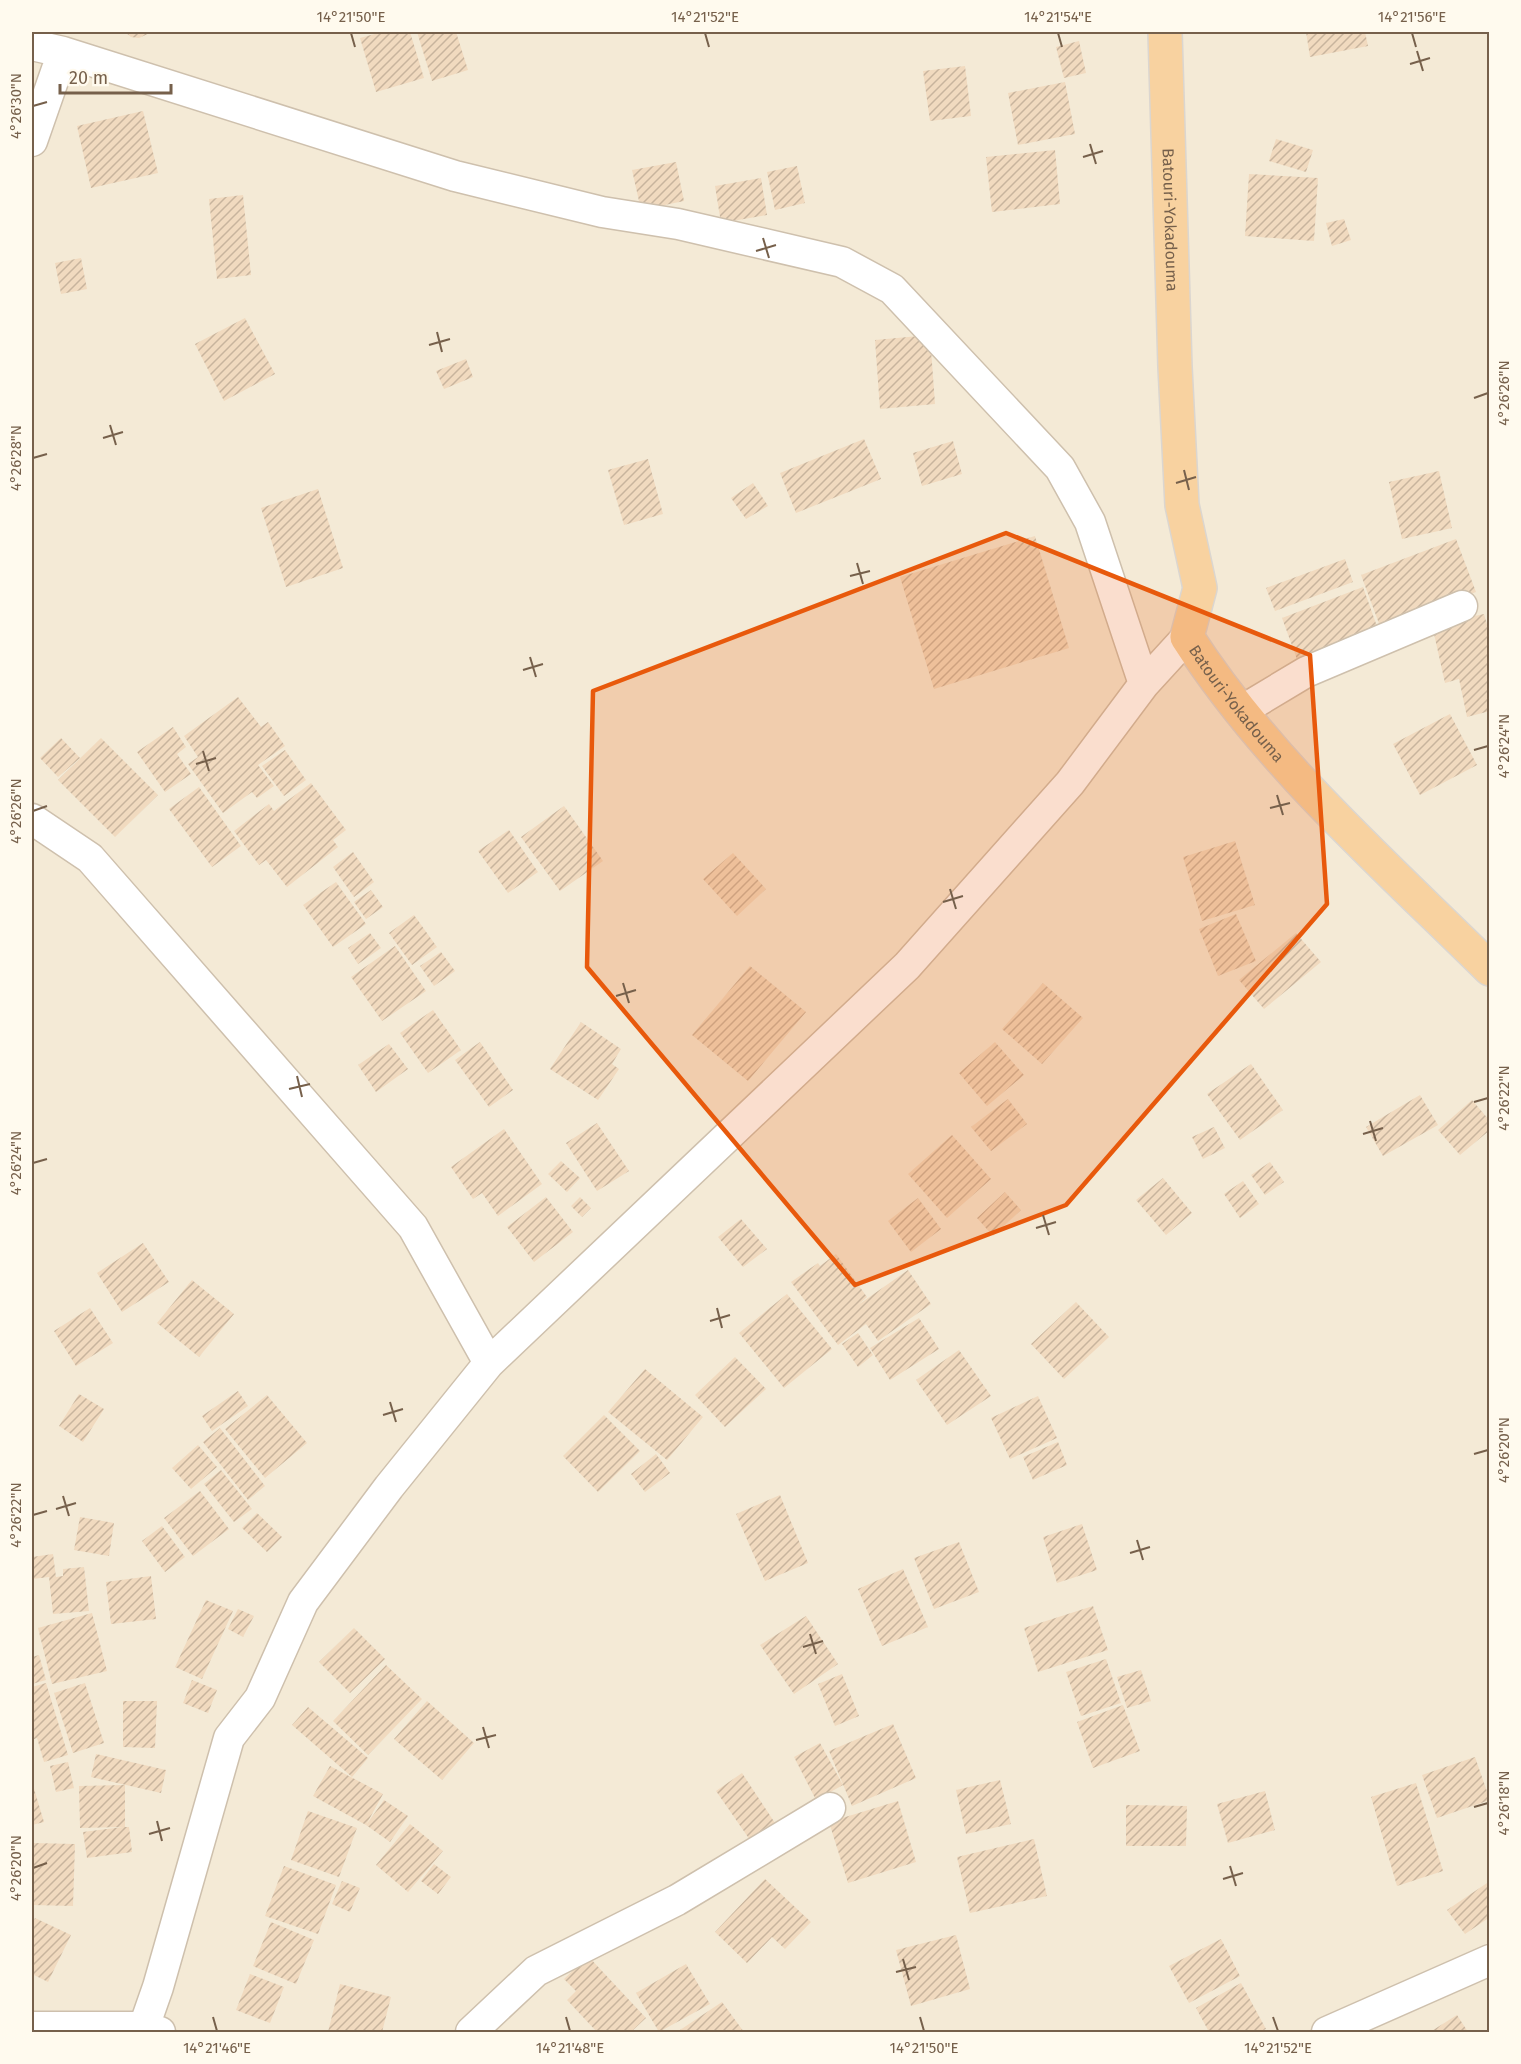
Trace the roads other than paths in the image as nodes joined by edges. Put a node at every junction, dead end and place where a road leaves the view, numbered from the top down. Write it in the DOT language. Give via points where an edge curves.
graph roads {
  1 [pos="1165,32"];
  2 [pos="32,45"];
  3 [pos="63,52"];
  4 [pos="32,141"];
  5 [pos="1462,606"];
  6 [pos="1187,637"];
  7 [pos="1144,684"];
  8 [pos="1241,711"];
  9 [pos="32,819"];
  10 [pos="1490,969"];
  11 [pos="489,1363"];
  12 [pos="830,1808"];
  13 [pos="1490,1960"];
  14 [pos="32,2027"];
  15 [pos="149,2031"];
  16 [pos="471,2032"];
  17 [pos="1327,2032"];
  1 -- 6 [label="highway, Batouri-Yokadouma" via="1182,506 1200,588"];
  2 -- 3 [label="street"];
  3 -- 4 [label="street"];
  3 -- 7 [label="street" via="455,176 602,212 678,224 842,262 892,289 1060,468 1090,522"];
  5 -- 8 [label="street" via="1306,672"];
  6 -- 7 [label="street"];
  6 -- 8 [label="highway, Batouri-Yokadouma"];
  7 -- 11 [label="street" via="1070,783 907,966"];
  8 -- 10 [label="highway, Batouri-Yokadouma" via="1292,773"];
  9 -- 11 [label="street" via="90,858 413,1227"];
  11 -- 15 [label="street" via="303,1602 260,1698 229,1738"];
  12 -- 16 [label="street" via="676,1900 536,1971"];
  13 -- 17 [label="street"];
  14 -- 15 [label="street"];
}
